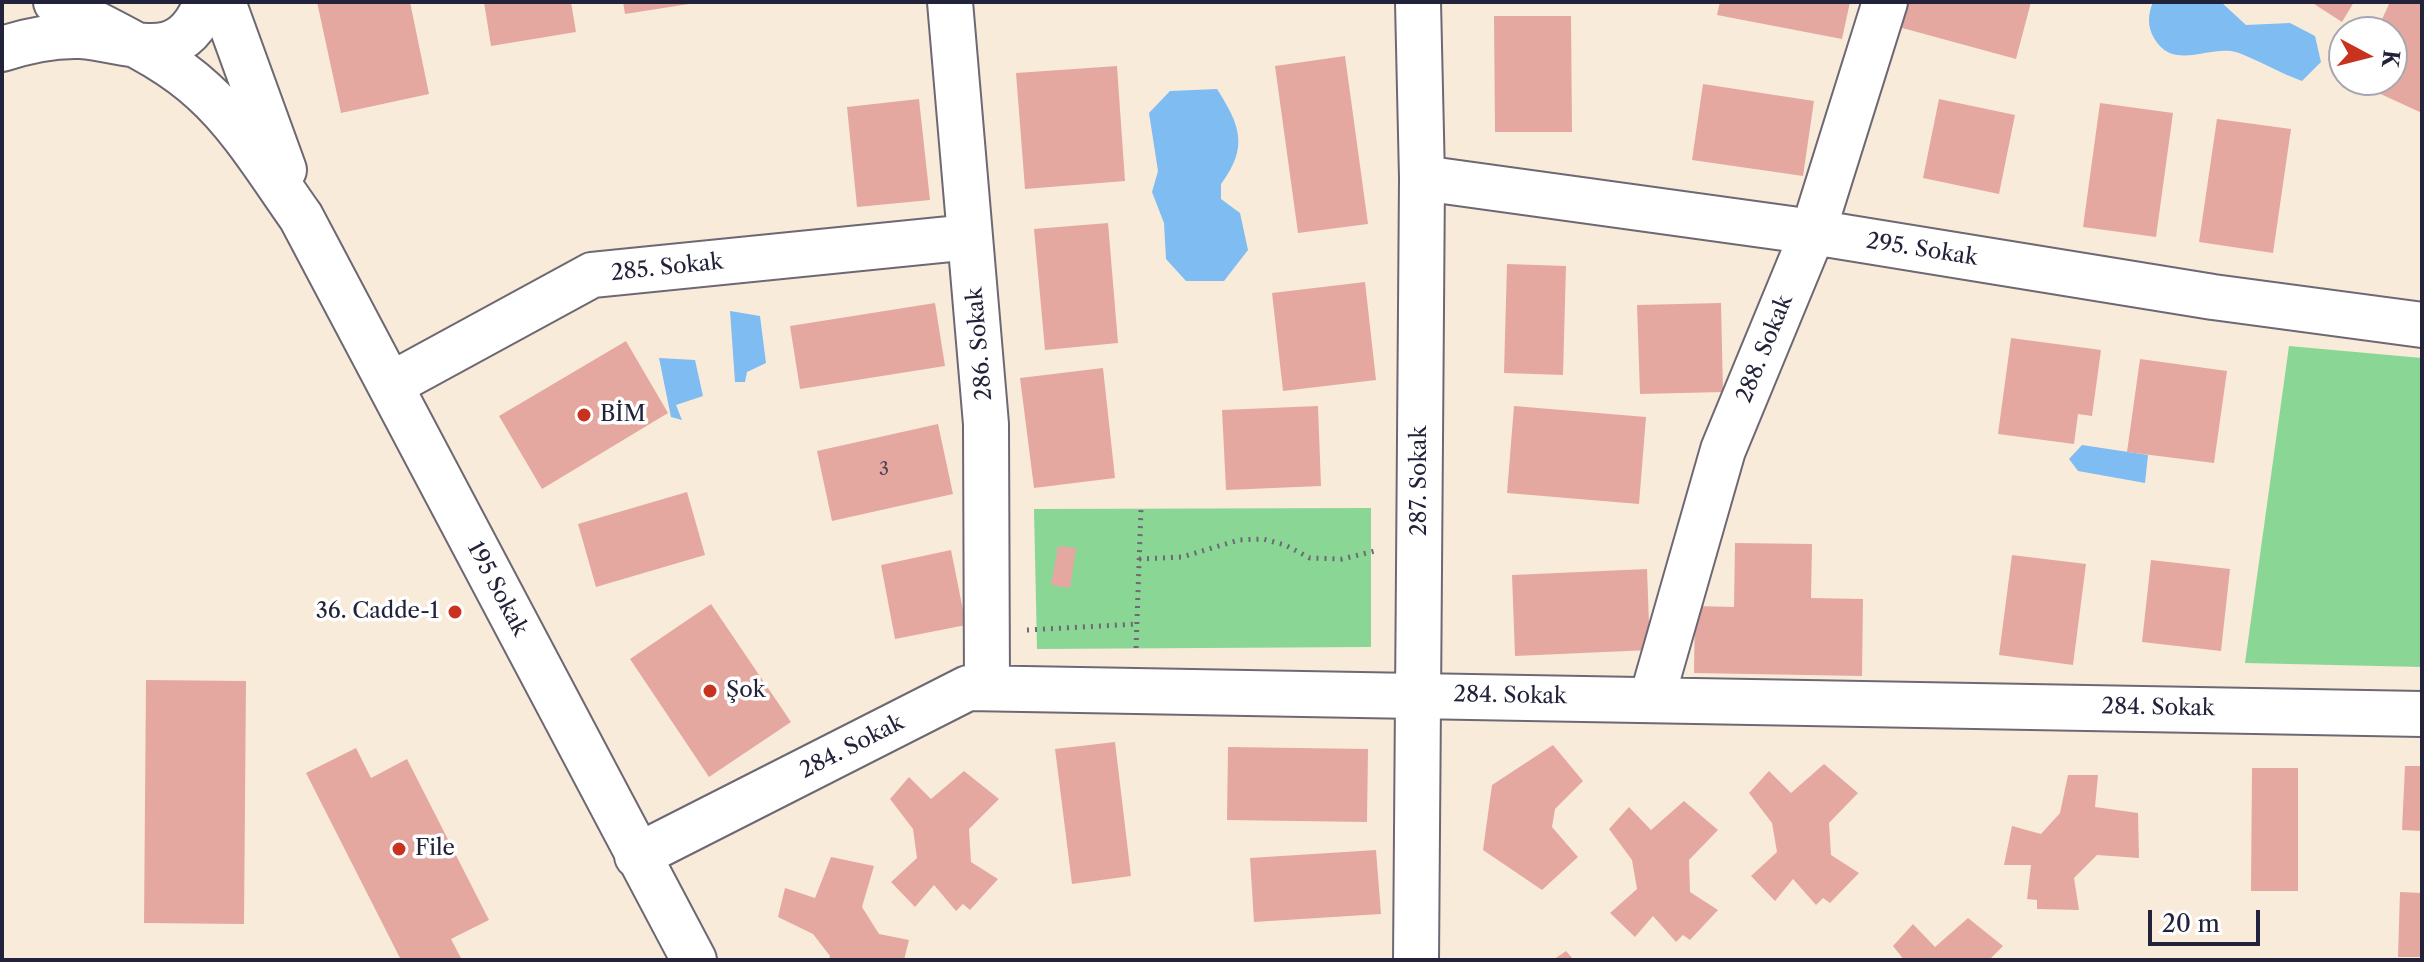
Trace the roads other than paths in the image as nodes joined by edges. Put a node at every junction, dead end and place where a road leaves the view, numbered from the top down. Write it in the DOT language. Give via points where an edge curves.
graph roads {
  1 [pos="56,2"];
  2 [pos="206,2"];
  3 [pos="223,2"];
  4 [pos="950,2"];
  5 [pos="1418,2"];
  6 [pos="1885,2"];
  7 [pos="2,49"];
  8 [pos="145,49"];
  9 [pos="1422,178"];
  10 [pos="301,217"];
  11 [pos="1813,232"];
  12 [pos="970,237"];
  13 [pos="2422,325"];
  14 [pos="390,385"];
  15 [pos="987,688"];
  16 [pos="1419,695"];
  17 [pos="1652,698"];
  18 [pos="2422,714"];
  19 [pos="637,856"];
  20 [pos="694,960"];
  21 [pos="1416,960"];
  1 -- 8 [label="street"];
  2 -- 8 [label="street" via="199,22 176,40"];
  3 -- 10 [label="street"];
  4 -- 12 [label="street, 286. Sokak"];
  5 -- 9 [label="street, 287. Sokak"];
  6 -- 11 [label="street, 288. Sokak"];
  7 -- 8 [label="street" via="81,36"];
  8 -- 10 [label="street" via="203,90"];
  9 -- 11 [label="street, 295. Sokak"];
  9 -- 16 [label="street, 287. Sokak"];
  10 -- 14 [label="street, 195 Sokak"];
  11 -- 13 [label="street, 295. Sokak"];
  11 -- 17 [label="street, 288. Sokak" via="1723,450"];
  12 -- 14 [label="street, 285. Sokak" via="592,275"];
  12 -- 15 [label="street, 286. Sokak" via="986,424"];
  14 -- 19 [label="street, 195 Sokak"];
  15 -- 16 [label="street, 284. Sokak"];
  15 -- 19 [label="street, 284. Sokak" via="968,688"];
  16 -- 17 [label="street, 284. Sokak"];
  16 -- 21 [label="street, 287. Sokak"];
  17 -- 18 [label="street, 284. Sokak"];
  19 -- 20 [label="street, 195 Sokak"];
}
